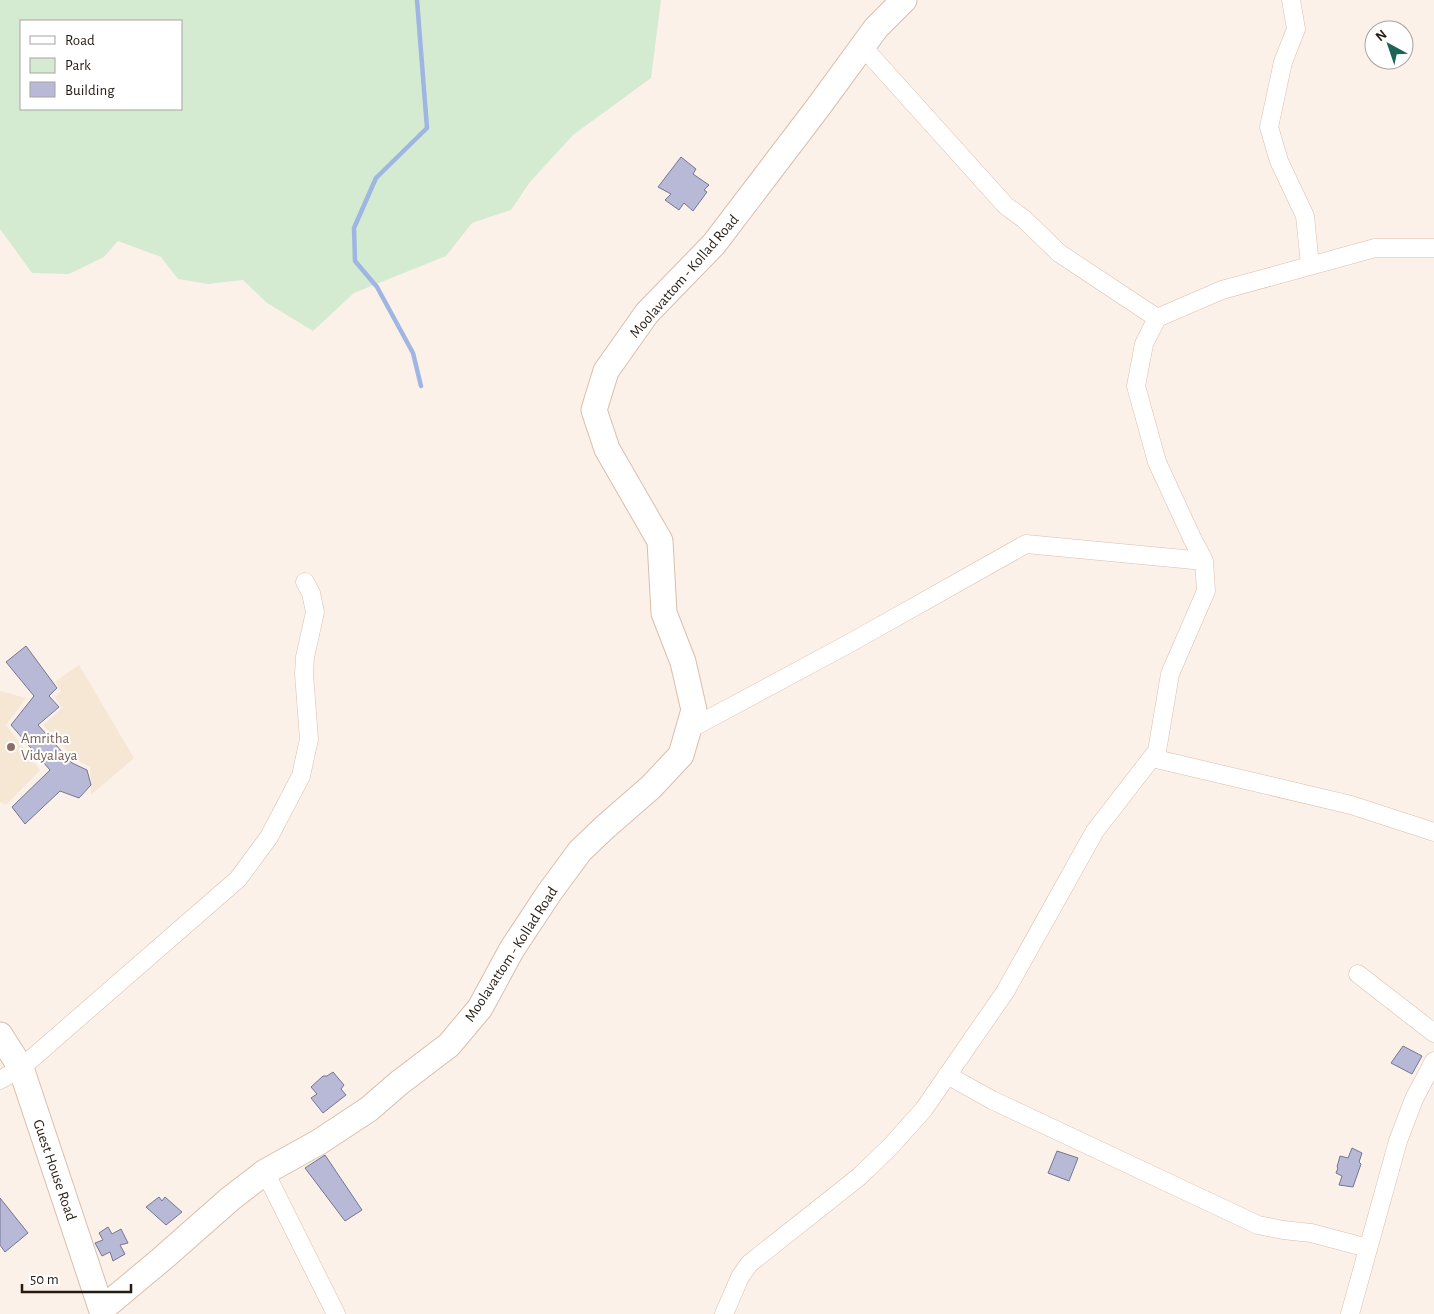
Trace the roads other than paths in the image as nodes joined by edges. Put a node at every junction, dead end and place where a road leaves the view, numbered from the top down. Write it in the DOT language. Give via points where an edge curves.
graph roads {
  1 [pos="904,0"];
  2 [pos="1291,0"];
  3 [pos="863,47"];
  4 [pos="1434,248"];
  5 [pos="1310,265"];
  6 [pos="1157,318"];
  7 [pos="1204,561"];
  8 [pos="305,582"];
  9 [pos="688,730"];
  10 [pos="1152,758"];
  11 [pos="1434,832"];
  12 [pos="1358,974"];
  13 [pos="1434,1032"];
  14 [pos="0,1035"];
  15 [pos="1434,1061"];
  16 [pos="10,1074"];
  17 [pos="947,1075"];
  18 [pos="265,1172"];
  19 [pos="1368,1248"];
  20 [pos="102,1312"];
  21 [pos="336,1314"];
  22 [pos="724,1314"];
  23 [pos="1350,1314"];
  1 -- 3 [label="main road, Moolavattom - Kollad Road" via="876,28"];
  2 -- 5 [label="street" via="1296,29 1284,62 1269,127 1279,161 1306,216"];
  3 -- 6 [label="street" via="1006,206 1059,253"];
  3 -- 9 [label="main road, Moolavattom - Kollad Road" via="714,244 647,313 606,371 594,410 607,449 660,541 664,613 683,662 694,710"];
  4 -- 5 [label="street" via="1375,248"];
  5 -- 6 [label="street" via="1222,290"];
  6 -- 7 [label="street" via="1144,344 1136,386 1157,462"];
  7 -- 9 [label="street" via="1026,544"];
  7 -- 10 [label="street" via="1206,591 1170,674 1157,751"];
  8 -- 16 [label="street" via="315,612 304,674 309,739 302,776 269,836 238,879"];
  9 -- 18 [label="main road, Moolavattom - Kollad Road" via="681,755 651,787 580,851 512,949 480,1008 450,1045 369,1109"];
  10 -- 11 [label="street" via="1351,805"];
  10 -- 17 [label="street" via="1095,831 1005,992"];
  12 -- 13 [label="street"];
  14 -- 16 [label="main road, Guest House Road"];
  15 -- 19 [label="street" via="1414,1099 1398,1141"];
  16 -- 20 [label="main road, Guest House Road"];
  17 -- 19 [label="street" via="992,1100 1258,1225 1311,1232"];
  17 -- 22 [label="street" via="924,1109 860,1176 749,1264"];
  18 -- 20 [label="main road, Moolavattom - Kollad Road"];
  18 -- 21 [label="street"];
  19 -- 23 [label="street"];
}
